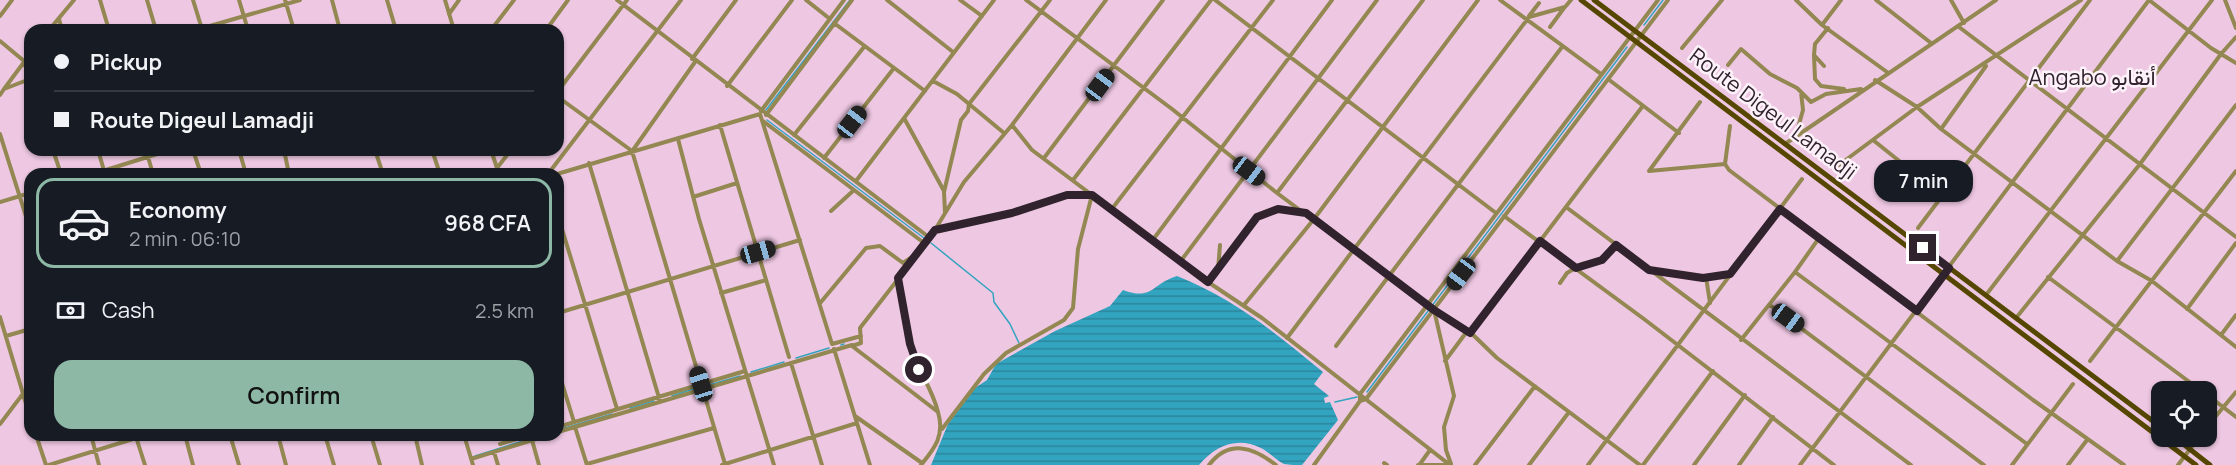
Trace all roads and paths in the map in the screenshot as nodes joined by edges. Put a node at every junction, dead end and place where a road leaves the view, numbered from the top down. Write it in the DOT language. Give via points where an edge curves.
graph roads {
  1 [pos="12,0"];
  2 [pos="74,0"];
  3 [pos="100,0"];
  4 [pos="147,0"];
  5 [pos="193,0"];
  6 [pos="239,0"];
  7 [pos="300,0"];
  8 [pos="332,0"];
  9 [pos="387,0"];
  10 [pos="445,0"];
  11 [pos="459,0"];
  12 [pos="514,0"];
  13 [pos="568,0"];
  14 [pos="617,0"];
  15 [pos="627,0"];
  16 [pos="681,0"];
  17 [pos="736,0"];
  18 [pos="792,0"];
  19 [pos="806,0"];
  20 [pos="843,0"];
  21 [pos="852,0"];
  22 [pos="887,0"];
  23 [pos="960,0"];
  24 [pos="994,0"];
  25 [pos="1026,0"];
  26 [pos="1050,0"];
  27 [pos="1106,0"];
  28 [pos="1163,0"];
  29 [pos="1210,0"];
  30 [pos="1215,0"];
  31 [pos="1273,0"];
  32 [pos="1332,0"];
  33 [pos="1377,0"];
  34 [pos="1423,0"];
  35 [pos="1478,0"];
  36 [pos="1500,0"];
  37 [pos="1571,0"];
  38 [pos="1581,0"];
  39 [pos="1594,0"];
  40 [pos="1658,0"];
  41 [pos="1668,0"];
  42 [pos="1722,0"];
  43 [pos="1796,0"];
  44 [pos="1842,0"];
  45 [pos="1876,0"];
  46 [pos="1951,0"];
  47 [pos="1996,0"];
  48 [pos="2081,0"];
  49 [pos="2090,0"];
  50 [pos="2149,0"];
  51 [pos="2212,0"];
  52 [pos="2225,0"];
  53 [pos="286,2"];
  54 [pos="1539,3"];
  55 [pos="624,5"];
  56 [pos="1565,7"];
  57 [pos="1041,11"];
  58 [pos="449,14"];
  59 [pos="0,16"];
  60 [pos="244,16"];
  61 [pos="982,16"];
  62 [pos="58,18"];
  63 [pos="1528,18"];
  64 [pos="832,21"];
  65 [pos="1964,23"];
  66 [pos="54,24"];
  67 [pos="60,24"];
  68 [pos="107,24"];
  69 [pos="154,24"];
  70 [pos="200,24"];
  71 [pos="218,24"];
  72 [pos="246,24"];
  73 [pos="292,24"];
  74 [pos="338,24"];
  75 [pos="394,24"];
  76 [pos="452,24"];
  77 [pos="496,24"];
  78 [pos="550,24"];
  79 [pos="1822,25"];
  80 [pos="1251,27"];
  81 [pos="1550,27"];
  82 [pos="1959,27"];
  83 [pos="1828,28"];
  84 [pos="2236,28"];
  85 [pos="2188,29"];
  86 [pos="657,31"];
  87 [pos="1635,31"];
  88 [pos="1640,35"];
  89 [pos="1630,37"];
  90 [pos="2236,37"];
  91 [pos="1077,38"];
  92 [pos="0,41"];
  93 [pos="1636,42"];
  94 [pos="1931,43"];
  95 [pos="864,47"];
  96 [pos="1562,47"];
  97 [pos="1682,48"];
  98 [pos="953,52"];
  99 [pos="2221,54"];
  100 [pos="1814,55"];
  101 [pos="1290,56"];
  102 [pos="1996,57"];
  103 [pos="693,60"];
  104 [pos="24,61"];
  105 [pos="1988,63"];
  106 [pos="2236,63"];
  107 [pos="1728,65"];
  108 [pos="1113,66"];
  109 [pos="1824,66"];
  110 [pos="894,68"];
  111 [pos="1887,72"];
  112 [pos="1601,74"];
  113 [pos="1318,78"];
  114 [pos="1608,79"];
  115 [pos="1875,80"];
  116 [pos="24,81"];
  117 [pos="933,81"];
  118 [pos="2030,82"];
  119 [pos="564,83"];
  120 [pos="727,86"];
  121 [pos="4,88"];
  122 [pos="1143,88"];
  123 [pos="1848,89"];
  124 [pos="1862,89"];
  125 [pos="925,91"];
  126 [pos="1800,92"];
  127 [pos="0,95"];
  128 [pos="1347,101"];
  129 [pos="564,102"];
  130 [pos="1700,102"];
  131 [pos="969,104"];
  132 [pos="2236,105"];
  133 [pos="1642,107"];
  134 [pos="1917,107"];
  135 [pos="2068,111"];
  136 [pos="763,113"];
  137 [pos="904,118"];
  138 [pos="1183,118"];
  139 [pos="763,121"];
  140 [pos="589,122"];
  141 [pos="720,125"];
  142 [pos="1012,125"];
  143 [pos="1730,126"];
  144 [pos="1381,127"];
  145 [pos="1941,129"];
  146 [pos="1005,133"];
  147 [pos="1679,133"];
  148 [pos="0,134"];
  149 [pos="794,135"];
  150 [pos="1796,135"];
  151 [pos="678,139"];
  152 [pos="2105,139"];
  153 [pos="1873,140"];
  154 [pos="1785,144"];
  155 [pos="1220,148"];
  156 [pos="632,151"];
  157 [pos="1975,153"];
  158 [pos="564,154"];
  159 [pos="148,156"];
  160 [pos="494,156"];
  161 [pos="506,156"];
  162 [pos="562,156"];
  163 [pos="1422,157"];
  164 [pos="824,158"];
  165 [pos="1044,158"];
  166 [pos="589,164"];
  167 [pos="1725,164"];
  168 [pos="2140,164"];
  169 [pos="1839,165"];
  170 [pos="116,168"];
  171 [pos="151,168"];
  172 [pos="497,168"];
  173 [pos="553,168"];
  174 [pos="1249,171"];
  175 [pos="2236,171"];
  176 [pos="564,172"];
  177 [pos="1802,179"];
  178 [pos="1073,180"];
  179 [pos="856,181"];
  180 [pos="2013,182"];
  181 [pos="737,183"];
  182 [pos="1456,185"];
  183 [pos="2173,187"];
  184 [pos="854,190"];
  185 [pos="944,192"];
  186 [pos="1277,193"];
  187 [pos="24,195"];
  188 [pos="1092,195"];
  189 [pos="20,196"];
  190 [pos="1943,196"];
  191 [pos="693,197"];
  192 [pos="0,202"];
  193 [pos="1566,207"];
  194 [pos="24,209"];
  195 [pos="1780,209"];
  196 [pos="1111,210"];
  197 [pos="2050,210"];
  198 [pos="831,211"];
  199 [pos="945,213"];
  200 [pos="1306,213"];
  201 [pos="1496,213"];
  202 [pos="2204,214"];
  203 [pos="1504,216"];
  204 [pos="1314,219"];
  205 [pos="1918,228"];
  206 [pos="935,230"];
  207 [pos="2084,236"];
  208 [pos="564,237"];
  209 [pos="2236,237"];
  210 [pos="930,238"];
  211 [pos="1819,238"];
  212 [pos="800,240"];
  213 [pos="1152,241"];
  214 [pos="1540,241"];
  215 [pos="924,243"];
  216 [pos="2236,243"];
  217 [pos="1220,245"];
  218 [pos="1616,245"];
  219 [pos="1353,247"];
  220 [pos="758,252"];
  221 [pos="915,254"];
  222 [pos="2117,261"];
  223 [pos="1180,262"];
  224 [pos="713,265"];
  225 [pos="1576,268"];
  226 [pos="1949,268"];
  227 [pos="1218,270"];
  228 [pos="1649,270"];
  229 [pos="1796,272"];
  230 [pos="1389,274"];
  231 [pos="1730,274"];
  232 [pos="1945,275"];
  233 [pos="1706,277"];
  234 [pos="2048,277"];
  235 [pos="898,278"];
  236 [pos="669,279"];
  237 [pos="766,280"];
  238 [pos="2152,281"];
  239 [pos="1208,282"];
  240 [pos="1560,283"];
  241 [pos="626,291"];
  242 [pos="721,293"];
  243 [pos="1986,296"];
  244 [pos="820,303"];
  245 [pos="583,304"];
  246 [pos="1710,304"];
  247 [pos="1244,305"];
  248 [pos="1770,305"];
  249 [pos="1431,307"];
  250 [pos="2187,309"];
  251 [pos="564,311"];
  252 [pos="1917,311"];
  253 [pos="1704,312"];
  254 [pos="2236,315"];
  255 [pos="0,317"];
  256 [pos="2016,318"];
  257 [pos="2116,327"];
  258 [pos="24,331"];
  259 [pos="1469,332"];
  260 [pos="2221,335"];
  261 [pos="6,336"];
  262 [pos="861,336"];
  263 [pos="1287,338"];
  264 [pos="1741,340"];
  265 [pos="861,343"];
  266 [pos="1892,344"];
  267 [pos="1676,345"];
  268 [pos="1336,346"];
  269 [pos="2236,346"];
  270 [pos="834,349"];
  271 [pos="789,357"];
  272 [pos="1444,362"];
  273 [pos="2090,362"];
  274 [pos="791,363"];
  275 [pos="745,370"];
  276 [pos="1713,371"];
  277 [pos="746,376"];
  278 [pos="1867,376"];
  279 [pos="2188,381"];
  280 [pos="2073,384"];
  281 [pos="1536,386"];
  282 [pos="702,387"];
  283 [pos="564,390"];
  284 [pos="2236,392"];
  285 [pos="22,394"];
  286 [pos="1360,394"];
  287 [pos="1745,395"];
  288 [pos="659,399"];
  289 [pos="1366,399"];
  290 [pos="24,400"];
  291 [pos="1360,401"];
  292 [pos="2217,402"];
  293 [pos="2223,407"];
  294 [pos="617,409"];
  295 [pos="1840,410"];
  296 [pos="938,412"];
  297 [pos="1569,412"];
  298 [pos="2051,412"];
  299 [pos="2217,414"];
  300 [pos="855,416"];
  301 [pos="1773,417"];
  302 [pos="2236,417"];
  303 [pos="2151,420"];
  304 [pos="858,423"];
  305 [pos="0,424"];
  306 [pos="574,424"];
  307 [pos="564,426"];
  308 [pos="714,428"];
  309 [pos="564,429"];
  310 [pos="942,429"];
  311 [pos="813,436"];
  312 [pos="2087,440"];
  313 [pos="38,441"];
  314 [pos="92,441"];
  315 [pos="122,441"];
  316 [pos="138,441"];
  317 [pos="187,441"];
  318 [pos="232,441"];
  319 [pos="280,441"];
  320 [pos="327,441"];
  321 [pos="373,441"];
  322 [pos="416,441"];
  323 [pos="466,441"];
  324 [pos="508,441"];
  325 [pos="523,441"];
  326 [pos="532,441"];
  327 [pos="1606,441"];
  328 [pos="500,444"];
  329 [pos="2027,444"];
  330 [pos="2187,447"];
  331 [pos="1813,448"];
  332 [pos="2190,449"];
  333 [pos="1430,450"];
  334 [pos="95,451"];
  335 [pos="769,451"];
  336 [pos="494,452"];
  337 [pos="2184,456"];
  338 [pos="471,459"];
  339 [pos="922,464"];
  340 [pos="47,465"];
  341 [pos="99,465"];
  342 [pos="145,465"];
  343 [pos="193,465"];
  344 [pos="239,465"];
  345 [pos="286,465"];
  346 [pos="334,465"];
  347 [pos="380,465"];
  348 [pos="422,465"];
  349 [pos="473,465"];
  350 [pos="498,465"];
  351 [pos="539,465"];
  352 [pos="587,465"];
  353 [pos="723,465"];
  354 [pos="774,465"];
  355 [pos="822,465"];
  356 [pos="870,465"];
  357 [pos="1209,465"];
  358 [pos="1276,465"];
  359 [pos="1314,465"];
  360 [pos="1419,465"];
  361 [pos="1450,465"];
  362 [pos="1475,465"];
  363 [pos="1529,465"];
  364 [pos="1588,465"];
  365 [pos="1641,465"];
  366 [pos="1694,465"];
  367 [pos="1739,465"];
  368 [pos="1800,465"];
  369 [pos="1834,465"];
  370 [pos="1911,465"];
  371 [pos="1984,465"];
  372 [pos="2012,465"];
  373 [pos="2068,465"];
  374 [pos="2123,465"];
  375 [pos="2178,465"];
  376 [pos="2196,465"];
  377 [pos="2211,465"];
  1 -- 59 [label="street"];
  2 -- 62 [label="street"];
  3 -- 68 [label="street"];
  4 -- 69 [label="street"];
  5 -- 70 [label="street"];
  6 -- 60 [label="street"];
  7 -- 53 [label="street"];
  8 -- 74 [label="street"];
  9 -- 75 [label="street"];
  10 -- 58 [label="street"];
  11 -- 58 [label="street"];
  12 -- 77 [label="street"];
  13 -- 78 [label="street"];
  14 -- 55 [label="street"];
  15 -- 55 [label="street"];
  16 -- 86 [label="street"];
  17 -- 103 [label="street"];
  18 -- 120 [label="street"];
  19 -- 64 [label="street"];
  20 -- 64 [label="street"];
  21 -- 64 [label="street"];
  22 -- 98 [label="street"];
  23 -- 61 [label="street"];
  24 -- 61 [label="street"];
  25 -- 57 [label="street"];
  26 -- 57 [label="street"];
  27 -- 91 [label="street"];
  28 -- 108 [label="street"];
  29 -- 122 [label="street"];
  30 -- 80 [label="street"];
  31 -- 80 [label="street"];
  32 -- 101 [label="street"];
  33 -- 113 [label="street"];
  34 -- 128 [label="street"];
  35 -- 144 [label="street"];
  36 -- 63 [label="street"];
  37 -- 56 [label="street"];
  38 -- 89 [label="main road"];
  39 -- 87 [label="main road, Route Digeul Lamadji"];
  40 -- 87 [label="street"];
  41 -- 88 [label="street"];
  42 -- 97 [label="street"];
  43 -- 79 [label="street"];
  44 -- 79 [label="street"];
  45 -- 94 [label="street"];
  46 -- 65 [label="street"];
  47 -- 65 [label="street"];
  48 -- 102 [label="street"];
  49 -- 118 [label="street"];
  50 -- 85 [label="street"];
  50 -- 135 [label="street"];
  51 -- 85 [label="street"];
  52 -- 84 [label="street"];
  53 -- 60 [label="street"];
  53 -- 73 [label="street"];
  54 -- 63 [label="street"];
  55 -- 86 [label="street"];
  55 -- 119 [label="street"];
  56 -- 63 [label="street"];
  56 -- 81 [label="street"];
  57 -- 91 [label="street"];
  57 -- 131 [label="street"];
  58 -- 76 [label="street"];
  60 -- 71 [label="street"];
  60 -- 72 [label="street"];
  61 -- 98 [label="street"];
  62 -- 66 [label="street"];
  62 -- 67 [label="street"];
  63 -- 96 [label="street"];
  63 -- 163 [label="street"];
  64 -- 95 [label="street"];
  64 -- 136 [label="street"];
  65 -- 82 [label="street"];
  79 -- 83 [label="street"];
  80 -- 101 [label="street"];
  80 -- 138 [label="street"];
  82 -- 94 [label="street"];
  82 -- 102 [label="street"];
  83 -- 100 [label="street" via="1815,45"];
  83 -- 111 [label="street"];
  85 -- 99 [label="street"];
  85 -- 152 [label="street"];
  86 -- 103 [label="street"];
  86 -- 140 [label="street"];
  87 -- 88 [label="main road, Route Digeul Lamadji"];
  87 -- 89 [label="street"];
  88 -- 93 [label="street"];
  88 -- 154 [label="main road, Route Digeul Lamadji"];
  89 -- 93 [label="main road"];
  89 -- 112 [label="street"];
  90 -- 99 [label="street"];
  91 -- 108 [label="street"];
  91 -- 142 [label="street"];
  92 -- 104 [label="street"];
  93 -- 114 [label="street"];
  93 -- 232 [label="main road"];
  94 -- 111 [label="street"];
  95 -- 110 [label="street"];
  95 -- 149 [label="street"];
  96 -- 112 [label="street"];
  96 -- 182 [label="street"];
  98 -- 117 [label="street"];
  99 -- 106 [label="street"];
  99 -- 168 [label="street"];
  100 -- 109 [label="street"];
  100 -- 123 [label="street" via="1815,79 1821,86"];
  101 -- 113 [label="street"];
  101 -- 155 [label="street"];
  102 -- 105 [label="street"];
  102 -- 118 [label="street"];
  103 -- 120 [label="street"];
  103 -- 156 [label="street"];
  104 -- 121 [label="street"];
  105 -- 134 [label="street"];
  105 -- 145 [label="street"];
  107 -- 126 [label="street" via="1741,49 1770,74"];
  108 -- 122 [label="street"];
  108 -- 165 [label="street"];
  110 -- 125 [label="street"];
  110 -- 164 [label="street"];
  111 -- 115 [label="street"];
  112 -- 201 [label="street"];
  113 -- 128 [label="street"];
  113 -- 174 [label="street"];
  114 -- 133 [label="street"];
  114 -- 203 [label="street"];
  115 -- 124 [label="street"];
  115 -- 134 [label="street"];
  116 -- 121 [label="street"];
  117 -- 125 [label="street"];
  117 -- 131 [label="street"];
  118 -- 135 [label="street"];
  118 -- 157 [label="street"];
  120 -- 136 [label="street"];
  121 -- 127 [label="street"];
  122 -- 138 [label="street"];
  122 -- 178 [label="street"];
  123 -- 124 [label="street"];
  123 -- 126 [label="street" via="1811,102"];
  124 -- 150 [label="street"];
  125 -- 137 [label="street"];
  126 -- 150 [label="street" via="1803,110"];
  128 -- 144 [label="street"];
  128 -- 186 [label="street"];
  129 -- 140 [label="street"];
  130 -- 147 [label="street"];
  131 -- 146 [label="street"];
  131 -- 185 [label="street" via="961,120"];
  132 -- 183 [label="street"];
  133 -- 147 [label="street"];
  133 -- 193 [label="street"];
  134 -- 145 [label="street"];
  134 -- 153 [label="street"];
  135 -- 152 [label="street"];
  135 -- 180 [label="street"];
  136 -- 139 [label="street"];
  136 -- 141 [label="street"];
  136 -- 149 [label="street"];
  137 -- 179 [label="street"];
  137 -- 185 [label="street"];
  138 -- 155 [label="street"];
  138 -- 196 [label="street"];
  139 -- 184 [label="street"];
  139 -- 212 [label="street"];
  140 -- 156 [label="street"];
  140 -- 158 [label="street"];
  141 -- 151 [label="street"];
  141 -- 181 [label="street"];
  142 -- 146 [label="street"];
  142 -- 165 [label="street" via="1028,146"];
  143 -- 167 [label="street"];
  144 -- 163 [label="street"];
  144 -- 204 [label="street"];
  145 -- 157 [label="street"];
  146 -- 199 [label="street" via="964,182"];
  147 -- 167 [label="street" via="1649,171"];
  148 -- 189 [label="street"];
  149 -- 164 [label="street"];
  150 -- 154 [label="street"];
  151 -- 156 [label="street"];
  151 -- 191 [label="street"];
  152 -- 168 [label="street"];
  152 -- 197 [label="street"];
  153 -- 169 [label="street"];
  153 -- 190 [label="street"];
  154 -- 226 [label="main road, Route Digeul Lamadji"];
  155 -- 174 [label="street"];
  155 -- 213 [label="street"];
  156 -- 166 [label="street"];
  156 -- 236 [label="street"];
  157 -- 180 [label="street"];
  157 -- 190 [label="street"];
  159 -- 170 [label="street"];
  159 -- 171 [label="street"];
  160 -- 172 [label="street"];
  161 -- 172 [label="street"];
  162 -- 173 [label="street"];
  163 -- 182 [label="street"];
  163 -- 219 [label="street"];
  164 -- 179 [label="street"];
  165 -- 178 [label="street"];
  166 -- 176 [label="street"];
  166 -- 241 [label="street"];
  167 -- 195 [label="street"];
  168 -- 183 [label="street"];
  168 -- 207 [label="street"];
  174 -- 186 [label="street"];
  174 -- 223 [label="street"];
  175 -- 202 [label="street"];
  177 -- 195 [label="street"];
  178 -- 188 [label="street"];
  179 -- 210 [label="street"];
  180 -- 197 [label="street"];
  180 -- 226 [label="street"];
  181 -- 191 [label="street"];
  181 -- 220 [label="street"];
  182 -- 201 [label="street"];
  182 -- 230 [label="street"];
  183 -- 202 [label="street"];
  183 -- 222 [label="street"];
  184 -- 198 [label="street"];
  184 -- 215 [label="street"];
  185 -- 199 [label="street"];
  186 -- 200 [label="street"];
  187 -- 189 [label="street"];
  188 -- 196 [label="street"];
  188 -- 206 [label="street" via="1067,195 1012,213"];
  188 -- 310 [label="street" via="1077,249 1073,308 1064,320 1006,352"];
  189 -- 192 [label="street"];
  189 -- 194 [label="street"];
  190 -- 205 [label="street"];
  191 -- 224 [label="street"];
  193 -- 214 [label="street"];
  193 -- 218 [label="street"];
  195 -- 211 [label="street"];
  195 -- 231 [label="street"];
  196 -- 213 [label="street"];
  197 -- 207 [label="street"];
  197 -- 243 [label="street"];
  199 -- 206 [label="street"];
  200 -- 204 [label="street"];
  200 -- 227 [label="street" via="1278,209 1257,217"];
  201 -- 249 [label="street"];
  202 -- 209 [label="street"];
  202 -- 238 [label="street"];
  203 -- 214 [label="street"];
  203 -- 249 [label="street"];
  204 -- 219 [label="street"];
  204 -- 247 [label="street"];
  206 -- 210 [label="street"];
  207 -- 222 [label="street"];
  207 -- 234 [label="street"];
  208 -- 245 [label="street"];
  210 -- 215 [label="street"];
  211 -- 229 [label="street"];
  211 -- 252 [label="street"];
  212 -- 220 [label="street"];
  212 -- 244 [label="street"];
  213 -- 223 [label="street"];
  214 -- 225 [label="street"];
  214 -- 259 [label="street"];
  215 -- 221 [label="street"];
  216 -- 250 [label="street"];
  217 -- 227 [label="street"];
  218 -- 225 [label="street" via="1602,260"];
  218 -- 228 [label="street"];
  219 -- 230 [label="street"];
  219 -- 263 [label="street"];
  220 -- 224 [label="street"];
  220 -- 237 [label="street"];
  221 -- 235 [label="street"];
  221 -- 244 [label="street" via="903,263 880,246 866,248"];
  222 -- 238 [label="street"];
  223 -- 239 [label="street"];
  224 -- 236 [label="street"];
  224 -- 242 [label="street"];
  225 -- 240 [label="street"];
  225 -- 267 [label="street"];
  226 -- 232 [label="street"];
  226 -- 243 [label="main road, Route Digeul Lamadji"];
  227 -- 239 [label="street"];
  228 -- 233 [label="street"];
  228 -- 253 [label="street"];
  229 -- 248 [label="street"];
  229 -- 266 [label="street"];
  230 -- 249 [label="street"];
  230 -- 268 [label="street"];
  231 -- 233 [label="street"];
  231 -- 246 [label="street"];
  232 -- 252 [label="street"];
  232 -- 337 [label="main road"];
  233 -- 246 [label="street"];
  234 -- 256 [label="street"];
  234 -- 257 [label="street"];
  235 -- 262 [label="street" via="860,328"];
  235 -- 296 [label="street" via="910,344 919,370 934,394"];
  236 -- 241 [label="street"];
  236 -- 282 [label="street"];
  237 -- 242 [label="street"];
  237 -- 271 [label="street"];
  238 -- 250 [label="street"];
  238 -- 257 [label="street"];
  239 -- 247 [label="street"];
  241 -- 245 [label="street"];
  241 -- 288 [label="street"];
  242 -- 275 [label="street"];
  243 -- 256 [label="main road, Route Digeul Lamadji"];
  244 -- 262 [label="street" via="832,344"];
  245 -- 251 [label="street"];
  245 -- 294 [label="street"];
  246 -- 253 [label="street"];
  247 -- 263 [label="street"];
  248 -- 264 [label="street"];
  248 -- 278 [label="street"];
  249 -- 259 [label="street"];
  249 -- 272 [label="street"];
  249 -- 286 [label="street"];
  249 -- 289 [label="street"];
  250 -- 260 [label="street"];
  252 -- 266 [label="street"];
  252 -- 298 [label="street"];
  253 -- 264 [label="street"];
  253 -- 267 [label="street"];
  254 -- 260 [label="street"];
  255 -- 261 [label="street"];
  256 -- 303 [label="main road, Route Digeul Lamadji"];
  257 -- 273 [label="street"];
  257 -- 279 [label="street"];
  258 -- 261 [label="street"];
  259 -- 272 [label="street"];
  259 -- 281 [label="street"];
  260 -- 269 [label="street"];
  261 -- 285 [label="street"];
  262 -- 265 [label="street"];
  263 -- 286 [label="street"];
  264 -- 295 [label="street"];
  265 -- 270 [label="street"];
  265 -- 296 [label="street" via="852,346"];
  266 -- 278 [label="street"];
  266 -- 329 [label="street"];
  267 -- 276 [label="street"];
  267 -- 327 [label="street"];
  270 -- 274 [label="street"];
  270 -- 300 [label="street"];
  272 -- 361 [label="street" via="1454,396 1444,427"];
  274 -- 277 [label="street"];
  274 -- 311 [label="street"];
  275 -- 277 [label="street"];
  275 -- 282 [label="street"];
  276 -- 287 [label="street"];
  276 -- 365 [label="street"];
  277 -- 282 [label="street"];
  277 -- 335 [label="street"];
  278 -- 295 [label="street"];
  278 -- 371 [label="street"];
  280 -- 298 [label="street"];
  281 -- 297 [label="street"];
  281 -- 362 [label="street"];
  282 -- 288 [label="street"];
  282 -- 308 [label="street"];
  283 -- 306 [label="street"];
  284 -- 293 [label="street"];
  285 -- 290 [label="street"];
  285 -- 305 [label="street"];
  286 -- 289 [label="street"];
  286 -- 291 [label="street"];
  287 -- 301 [label="street"];
  287 -- 366 [label="street"];
  288 -- 294 [label="street"];
  288 -- 306 [label="street"];
  289 -- 291 [label="street"];
  289 -- 333 [label="street"];
  291 -- 359 [label="street"];
  292 -- 293 [label="street"];
  293 -- 299 [label="street"];
  293 -- 302 [label="street"];
  294 -- 306 [label="street"];
  295 -- 331 [label="street"];
  295 -- 370 [label="street"];
  296 -- 310 [label="street"];
  297 -- 327 [label="street"];
  297 -- 363 [label="street"];
  298 -- 312 [label="street"];
  298 -- 329 [label="street"];
  300 -- 304 [label="street"];
  300 -- 339 [label="street"];
  301 -- 331 [label="street"];
  301 -- 367 [label="street"];
  304 -- 311 [label="street"];
  304 -- 356 [label="street"];
  306 -- 307 [label="street"];
  306 -- 309 [label="street"];
  306 -- 352 [label="street"];
  308 -- 352 [label="street"];
  308 -- 353 [label="street"];
  310 -- 339 [label="street" via="937,445"];
  311 -- 335 [label="street"];
  311 -- 355 [label="street"];
  312 -- 373 [label="street"];
  312 -- 374 [label="street"];
  313 -- 340 [label="street"];
  314 -- 334 [label="street"];
  315 -- 334 [label="street"];
  316 -- 342 [label="street"];
  317 -- 343 [label="street"];
  318 -- 344 [label="street"];
  319 -- 345 [label="street"];
  320 -- 346 [label="street"];
  321 -- 347 [label="street"];
  322 -- 348 [label="street"];
  323 -- 338 [label="street"];
  324 -- 328 [label="street"];
  325 -- 336 [label="street"];
  326 -- 351 [label="street"];
  327 -- 364 [label="street"];
  327 -- 365 [label="street"];
  329 -- 372 [label="street"];
  330 -- 332 [label="main road"];
  331 -- 368 [label="street"];
  331 -- 369 [label="street"];
  332 -- 337 [label="street"];
  332 -- 377 [label="main road"];
  333 -- 360 [label="street"];
  333 -- 361 [label="street"];
  334 -- 340 [label="street"];
  334 -- 341 [label="street"];
  335 -- 353 [label="street"];
  335 -- 354 [label="street"];
  336 -- 338 [label="street"];
  336 -- 350 [label="street"];
  337 -- 375 [label="street"];
  337 -- 376 [label="main road"];
  338 -- 349 [label="street"];
  357 -- 358 [label="street" via="1217,454 1230,448 1249,449"];
  360 -- 361 [label="street"];
}
